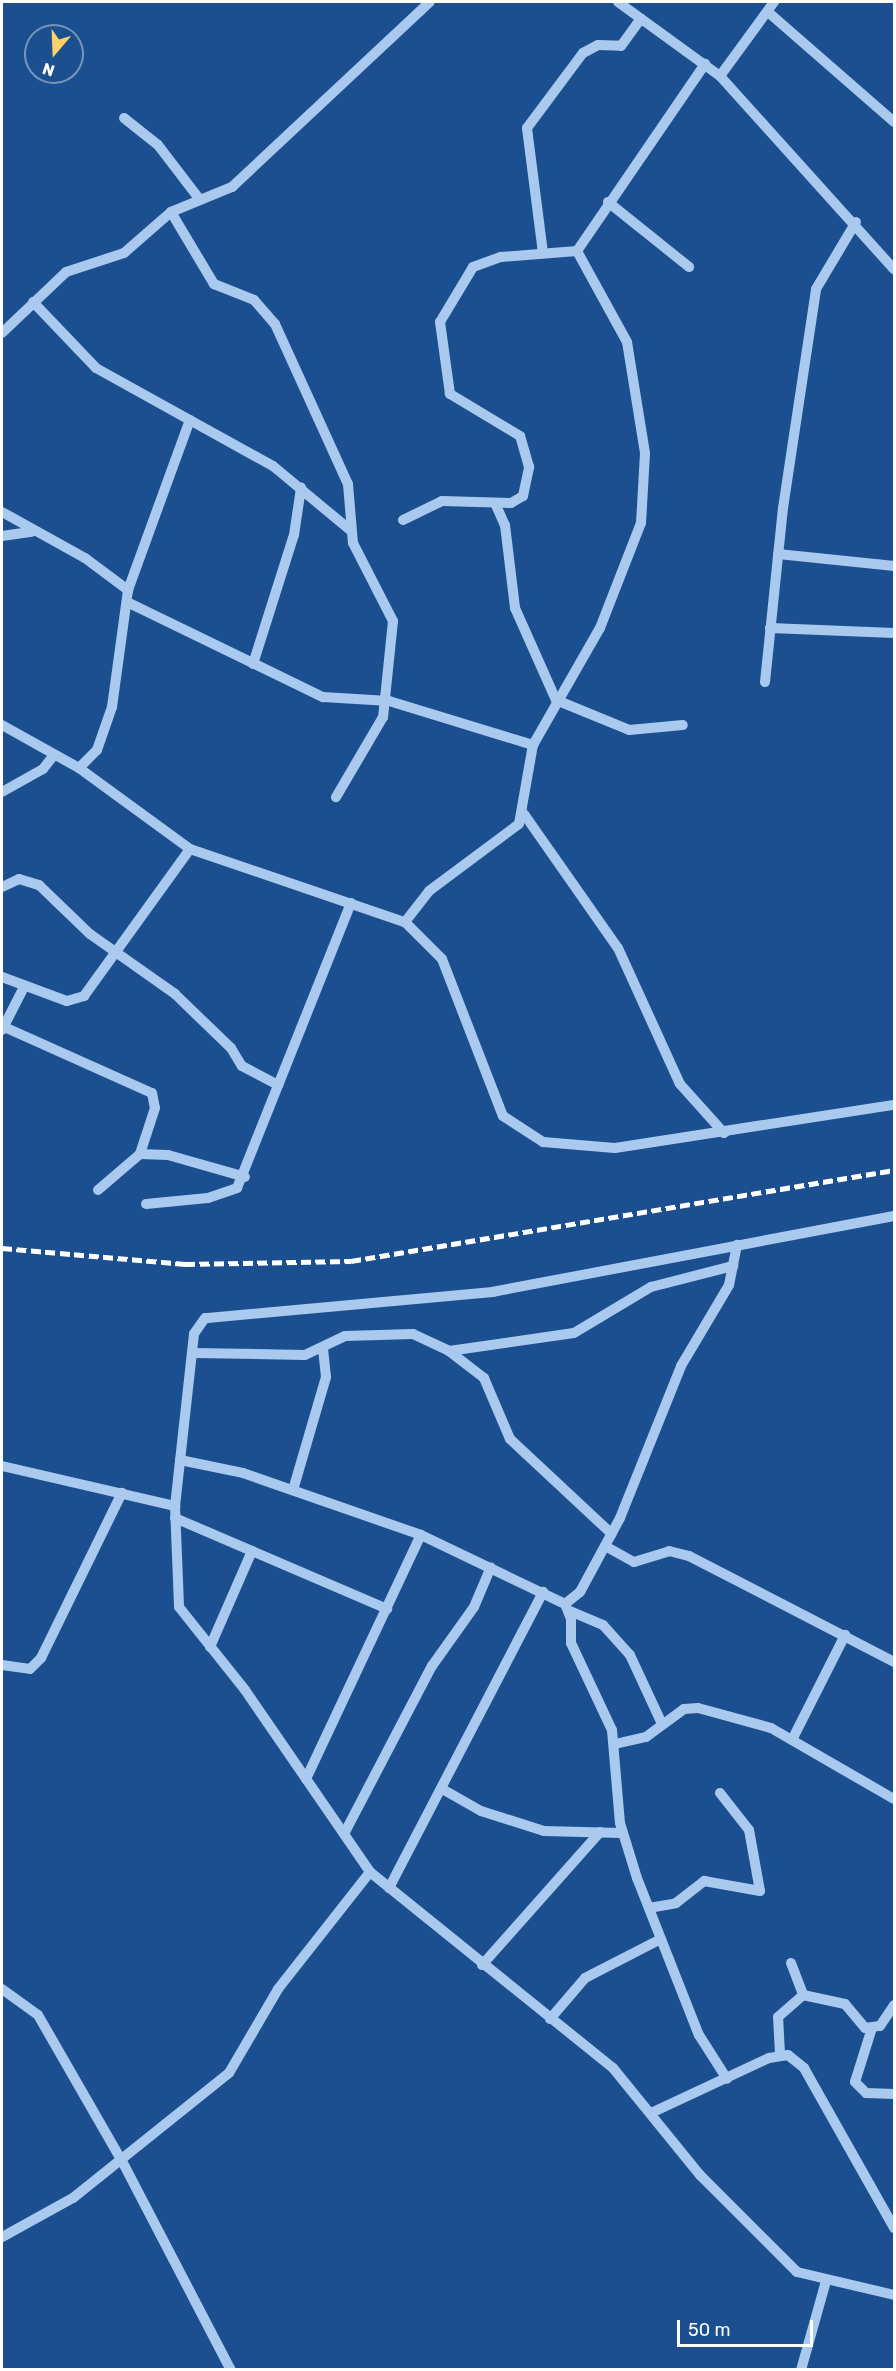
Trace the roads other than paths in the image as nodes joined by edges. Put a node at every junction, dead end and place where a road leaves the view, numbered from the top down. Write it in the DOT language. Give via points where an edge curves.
graph roads {
  1 [pos="430,2"];
  2 [pos="618,2"];
  3 [pos="771,7"];
  4 [pos="641,18"];
  5 [pos="705,63"];
  6 [pos="720,76"];
  7 [pos="124,117"];
  8 [pos="894,122"];
  9 [pos="200,200"];
  10 [pos="608,202"];
  11 [pos="171,212"];
  12 [pos="856,222"];
  13 [pos="577,251"];
  14 [pos="543,253"];
  15 [pos="689,267"];
  16 [pos="894,269"];
  17 [pos="33,302"];
  18 [pos="2,333"];
  19 [pos="190,420"];
  20 [pos="301,488"];
  21 [pos="495,503"];
  22 [pos="2,512"];
  23 [pos="403,520"];
  24 [pos="350,530"];
  25 [pos="32,531"];
  26 [pos="2,536"];
  27 [pos="778,554"];
  28 [pos="894,566"];
  29 [pos="128,596"];
  30 [pos="770,628"];
  31 [pos="894,633"];
  32 [pos="253,664"];
  33 [pos="765,682"];
  34 [pos="389,700"];
  35 [pos="556,700"];
  36 [pos="683,724"];
  37 [pos="2,725"];
  38 [pos="533,745"];
  39 [pos="54,755"];
  40 [pos="79,768"];
  41 [pos="2,792"];
  42 [pos="336,797"];
  43 [pos="524,814"];
  44 [pos="190,849"];
  45 [pos="2,887"];
  46 [pos="351,903"];
  47 [pos="405,922"];
  48 [pos="117,949"];
  49 [pos="2,977"];
  50 [pos="24,987"];
  51 [pos="2,1028"];
  52 [pos="278,1085"];
  53 [pos="894,1105"];
  54 [pos="724,1133"];
  55 [pos="140,1154"];
  56 [pos="244,1177"];
  57 [pos="98,1190"];
  58 [pos="146,1204"];
  59 [pos="894,1216"];
  60 [pos="737,1245"];
  61 [pos="733,1266"];
  62 [pos="323,1350"];
  63 [pos="449,1351"];
  64 [pos="192,1353"];
  65 [pos="180,1460"];
  66 [pos="2,1466"];
  67 [pos="293,1490"];
  68 [pos="122,1493"];
  69 [pos="175,1512"];
  70 [pos="612,1534"];
  71 [pos="421,1536"];
  72 [pos="605,1546"];
  73 [pos="252,1551"];
  74 [pos="491,1568"];
  75 [pos="543,1592"];
  76 [pos="567,1607"];
  77 [pos="387,1609"];
  78 [pos="845,1635"];
  79 [pos="210,1647"];
  80 [pos="894,1662"];
  81 [pos="2,1665"];
  82 [pos="662,1724"];
  83 [pos="792,1740"];
  84 [pos="615,1744"];
  85 [pos="306,1779"];
  86 [pos="444,1790"];
  87 [pos="720,1793"];
  88 [pos="894,1799"];
  89 [pos="600,1833"];
  90 [pos="621,1833"];
  91 [pos="344,1834"];
  92 [pos="370,1872"];
  93 [pos="389,1888"];
  94 [pos="649,1908"];
  95 [pos="661,1938"];
  96 [pos="791,1963"];
  97 [pos="482,1965"];
  98 [pos="2,1989"];
  99 [pos="803,1995"];
  100 [pos="894,2005"];
  101 [pos="550,2019"];
  102 [pos="871,2031"];
  103 [pos="780,2054"];
  104 [pos="727,2079"];
  105 [pos="894,2094"];
  106 [pos="651,2113"];
  107 [pos="122,2161"];
  108 [pos="894,2228"];
  109 [pos="2,2237"];
  110 [pos="826,2281"];
  111 [pos="894,2295"];
  112 [pos="231,2370"];
  113 [pos="801,2370"];
  1 -- 9 [label="street" via="232,188"];
  2 -- 4 [label="street"];
  3 -- 6 [label="street"];
  3 -- 8 [label="street"];
  4 -- 5 [label="street"];
  4 -- 14 [label="street" via="621,46 598,45 583,53 527,128"];
  5 -- 6 [label="street"];
  5 -- 10 [label="street"];
  6 -- 12 [label="street"];
  7 -- 9 [label="street" via="158,145"];
  9 -- 11 [label="street"];
  10 -- 13 [label="street"];
  10 -- 15 [label="street"];
  11 -- 17 [label="street" via="124,253 66,272"];
  11 -- 24 [label="street" via="214,284 250,298 275,324 348,484"];
  12 -- 16 [label="street"];
  12 -- 27 [label="street" via="816,289"];
  13 -- 14 [label="street"];
  13 -- 35 [label="street" via="627,342 645,453 644,509 600,628"];
  14 -- 21 [label="street" via="495,258 473,267 440,322 450,394 465,406 515,429 525,446 529,467 523,496"];
  17 -- 18 [label="street"];
  17 -- 19 [label="street" via="96,368 151,393"];
  19 -- 20 [label="street"];
  19 -- 29 [label="street"];
  20 -- 24 [label="street"];
  20 -- 32 [label="street" via="294,535"];
  21 -- 23 [label="street" via="442,501"];
  21 -- 35 [label="street" via="505,525 515,608"];
  22 -- 25 [label="street"];
  24 -- 34 [label="street" via="395,628"];
  25 -- 26 [label="street"];
  25 -- 29 [label="street" via="85,558"];
  27 -- 28 [label="street"];
  27 -- 30 [label="street"];
  29 -- 32 [label="street"];
  29 -- 40 [label="street" via="112,706 97,750"];
  30 -- 31 [label="street"];
  30 -- 33 [label="street"];
  32 -- 34 [label="street" via="323,697"];
  34 -- 38 [label="street"];
  34 -- 42 [label="street"];
  35 -- 36 [label="street" via="629,730"];
  35 -- 38 [label="street"];
  37 -- 39 [label="street"];
  38 -- 43 [label="street"];
  39 -- 40 [label="street"];
  39 -- 41 [label="street" via="43,769"];
  40 -- 44 [label="street"];
  43 -- 47 [label="street" via="504,837 429,891"];
  43 -- 54 [label="street" via="618,948 680,1084"];
  44 -- 46 [label="street"];
  44 -- 48 [label="street"];
  45 -- 48 [label="street" via="29,880 90,934"];
  46 -- 47 [label="street"];
  46 -- 52 [label="street"];
  47 -- 54 [label="street" via="442,959 503,1116 513,1126 548,1144 606,1148"];
  48 -- 50 [label="street" via="77,1000"];
  48 -- 52 [label="street" via="175,994 231,1048 242,1066"];
  49 -- 50 [label="street"];
  50 -- 51 [label="street"];
  51 -- 55 [label="street" via="152,1093 155,1108"];
  52 -- 56 [label="street"];
  53 -- 54 [label="street"];
  55 -- 56 [label="street" via="168,1155"];
  55 -- 57 [label="street"];
  56 -- 58 [label="street" via="228,1193"];
  59 -- 60 [label="street"];
  60 -- 61 [label="street"];
  60 -- 64 [label="street" via="493,1292 215,1314 198,1325"];
  61 -- 63 [label="street" via="651,1287 574,1333"];
  61 -- 70 [label="street" via="724,1295 681,1366"];
  62 -- 63 [label="street" via="345,1336 398,1330"];
  62 -- 64 [label="street" via="305,1355"];
  62 -- 67 [label="street" via="326,1377"];
  63 -- 70 [label="street" via="490,1387 510,1439"];
  64 -- 65 [label="street"];
  65 -- 67 [label="street"];
  65 -- 69 [label="street"];
  66 -- 68 [label="street"];
  67 -- 71 [label="street"];
  68 -- 69 [label="street"];
  68 -- 81 [label="street" via="41,1658 30,1669"];
  69 -- 73 [label="street"];
  69 -- 79 [label="street" via="179,1607"];
  70 -- 72 [label="street"];
  71 -- 74 [label="street"];
  71 -- 77 [label="street"];
  72 -- 76 [label="street" via="580,1592"];
  72 -- 78 [label="street" via="634,1562 669,1551 689,1556"];
  73 -- 77 [label="street"];
  73 -- 79 [label="street"];
  74 -- 75 [label="street"];
  74 -- 91 [label="street" via="474,1607 432,1666"];
  75 -- 76 [label="street"];
  75 -- 86 [label="street"];
  76 -- 82 [label="street" via="603,1625 630,1655"];
  76 -- 84 [label="street" via="571,1643 602,1700"];
  77 -- 85 [label="street"];
  78 -- 80 [label="street"];
  78 -- 83 [label="street"];
  79 -- 85 [label="street"];
  82 -- 83 [label="street" via="684,1709 698,1708 762,1724"];
  82 -- 84 [label="street" via="646,1737"];
  83 -- 88 [label="street"];
  84 -- 90 [label="street"];
  85 -- 91 [label="street"];
  86 -- 89 [label="street" via="527,1826"];
  86 -- 93 [label="street"];
  87 -- 94 [label="street" via="749,1830 760,1891 704,1881 676,1903"];
  89 -- 90 [label="street"];
  89 -- 97 [label="street"];
  90 -- 94 [label="street"];
  91 -- 92 [label="street"];
  92 -- 93 [label="street"];
  92 -- 107 [label="street" via="278,1989 229,2073"];
  93 -- 97 [label="street"];
  94 -- 95 [label="street"];
  95 -- 101 [label="street" via="585,1978"];
  95 -- 104 [label="street" via="699,2034"];
  96 -- 99 [label="street"];
  97 -- 101 [label="street"];
  98 -- 107 [label="street" via="38,2015"];
  99 -- 102 [label="street" via="845,2004"];
  99 -- 103 [label="street" via="778,2018"];
  100 -- 102 [label="street"];
  101 -- 106 [label="street" via="613,2068"];
  102 -- 105 [label="street" via="855,2082 866,2093"];
  103 -- 104 [label="street"];
  103 -- 108 [label="street" via="804,2068"];
  104 -- 106 [label="street"];
  106 -- 110 [label="street" via="700,2175 789,2265"];
  107 -- 109 [label="street" via="52,2211"];
  107 -- 112 [label="street"];
  110 -- 111 [label="street"];
  110 -- 113 [label="street"];
}
